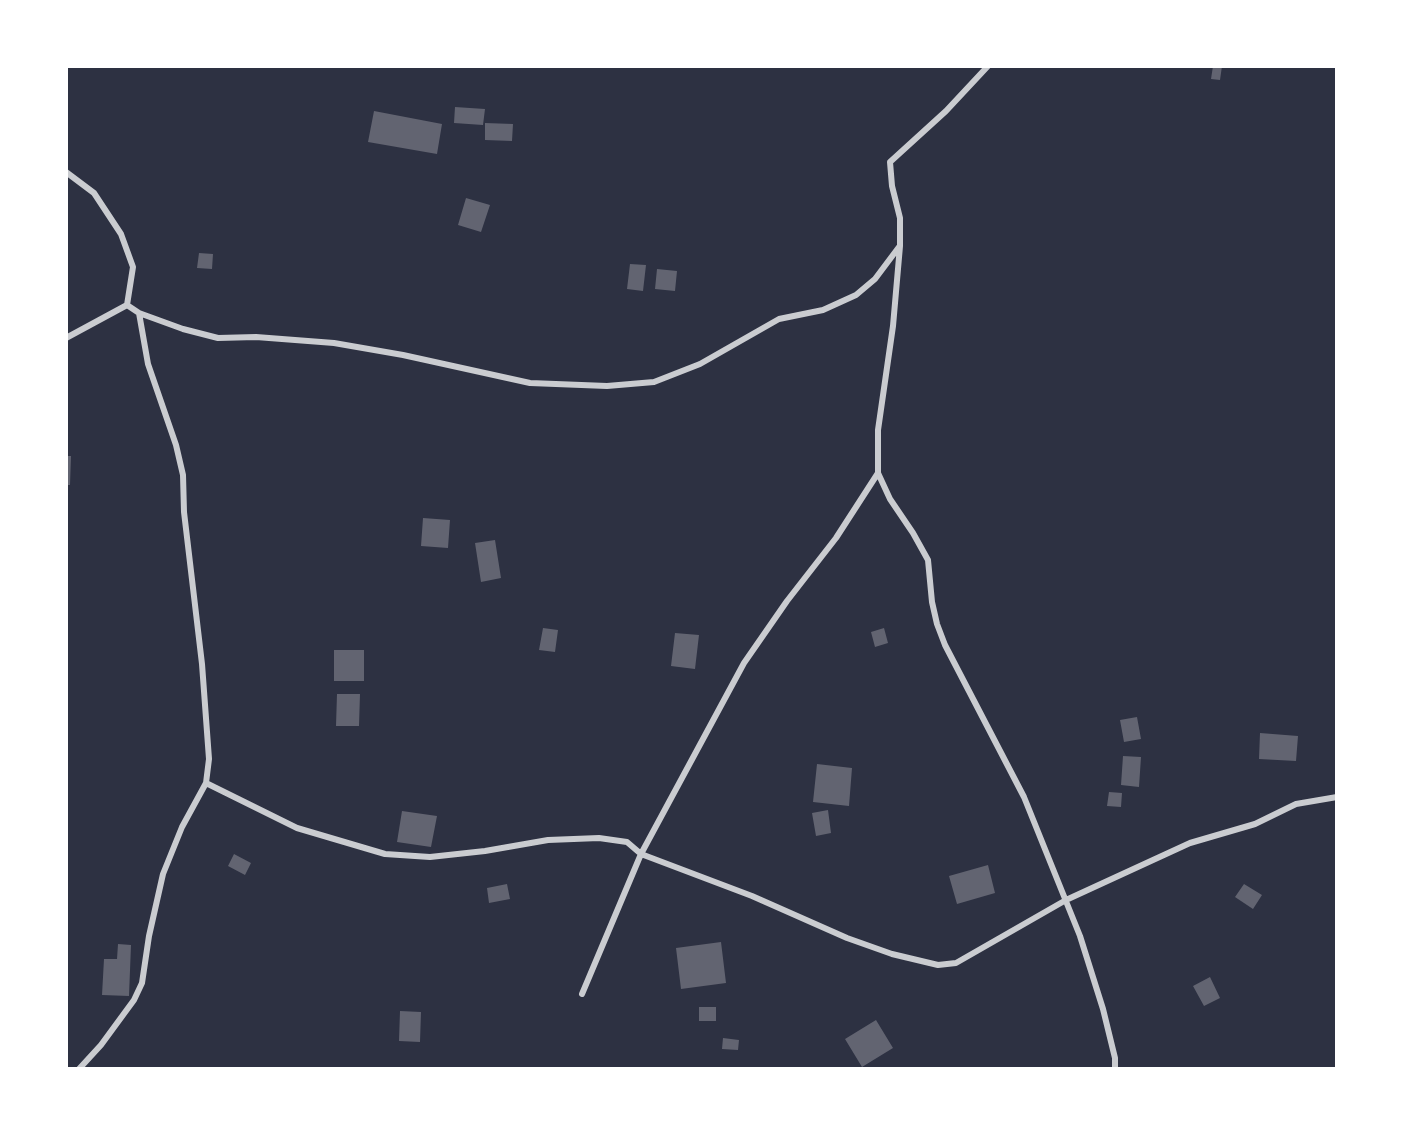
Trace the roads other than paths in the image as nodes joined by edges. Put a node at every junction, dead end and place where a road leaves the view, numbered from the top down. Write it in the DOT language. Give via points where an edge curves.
graph roads {
  1 [pos="988,66"];
  2 [pos="66,172"];
  3 [pos="900,246"];
  4 [pos="127,305"];
  5 [pos="139,313"];
  6 [pos="66,338"];
  7 [pos="878,473"];
  8 [pos="206,783"];
  9 [pos="1337,797"];
  10 [pos="641,854"];
  11 [pos="1066,900"];
  12 [pos="582,994"];
  13 [pos="79,1069"];
  14 [pos="1114,1069"];
  1 -- 3 [label="street" via="890,162 900,218"];
  2 -- 4 [label="street" via="94,193 121,234 133,267"];
  3 -- 5 [label="street" via="875,279 856,295 823,310 779,319 700,364 654,382 607,387 530,383 334,343 218,338"];
  3 -- 7 [label="street" via="878,430"];
  4 -- 5 [label="street"];
  4 -- 6 [label="street"];
  5 -- 8 [label="street" via="148,364 183,475 208,732"];
  7 -- 10 [label="street" via="836,538 744,663"];
  7 -- 11 [label="street" via="928,560 932,602 945,645 1024,796"];
  8 -- 10 [label="street" via="297,828 385,854 430,857 548,840 599,838 627,843"];
  8 -- 13 [label="street" via="163,874 142,982 108,1036"];
  9 -- 11 [label="street" via="1296,804 1255,824 1190,843"];
  10 -- 11 [label="street" via="752,896 847,938 938,965 956,963"];
  10 -- 12 [label="street"];
  11 -- 14 [label="street" via="1103,1009"];
}
